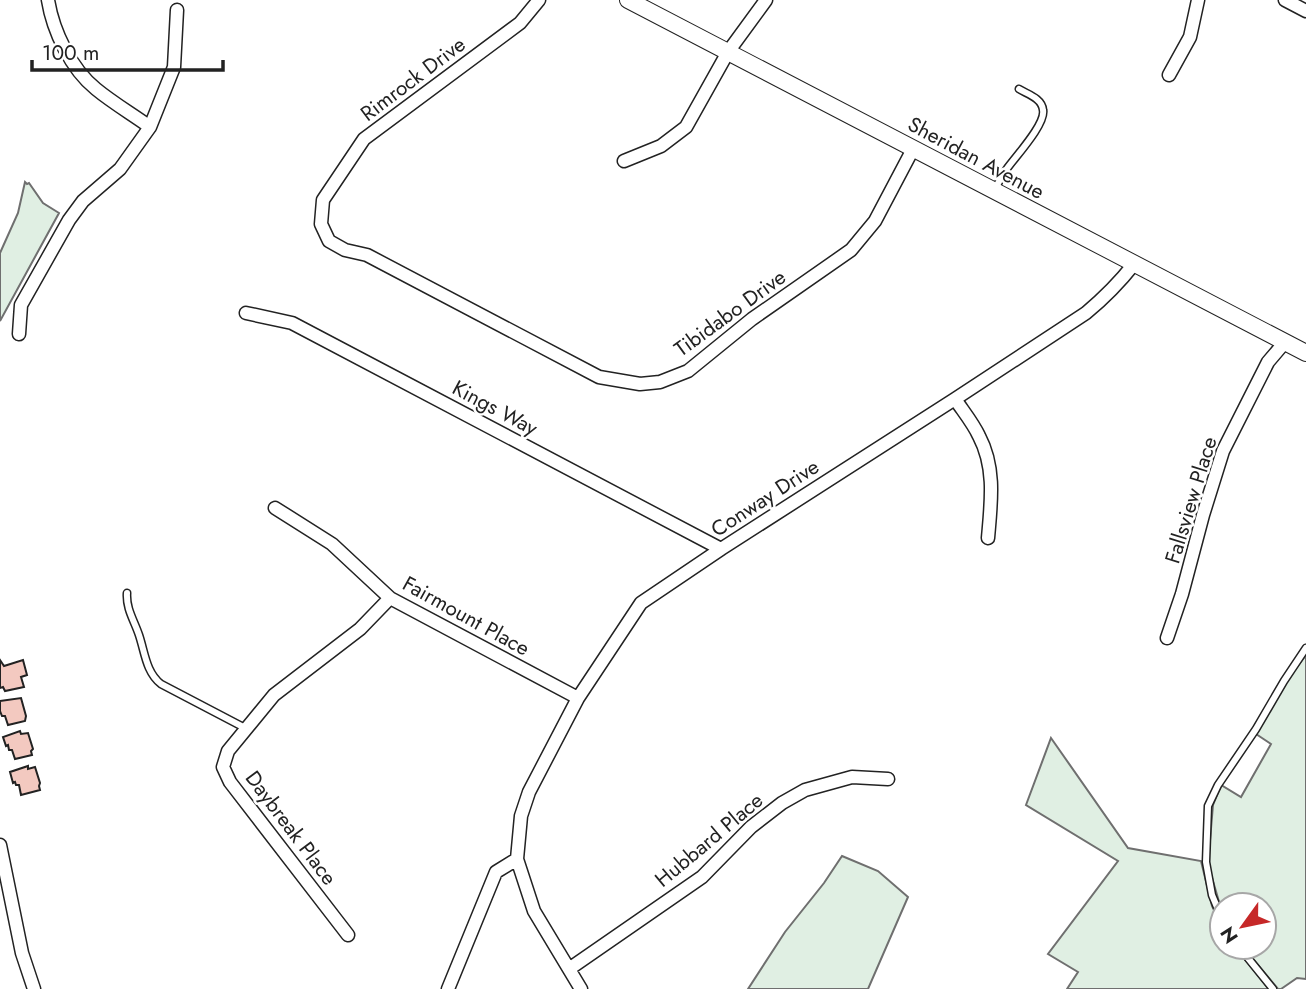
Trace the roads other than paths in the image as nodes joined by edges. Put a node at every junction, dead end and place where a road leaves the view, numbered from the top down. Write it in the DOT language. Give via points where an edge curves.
graph roads {
  1 [pos="48,0"];
  2 [pos="539,0"];
  3 [pos="628,0"];
  4 [pos="766,0"];
  5 [pos="1198,0"];
  6 [pos="1285,0"];
  7 [pos="177,10"];
  8 [pos="1306,11"];
  9 [pos="728,52"];
  10 [pos="1169,75"];
  11 [pos="1018,89"];
  12 [pos="150,127"];
  13 [pos="913,149"];
  14 [pos="624,161"];
  15 [pos="994,191"];
  16 [pos="367,255"];
  17 [pos="1134,264"];
  18 [pos="246,313"];
  19 [pos="19,334"];
  20 [pos="1285,342"];
  21 [pos="1306,353"];
  22 [pos="955,399"];
  23 [pos="275,508"];
  24 [pos="988,538"];
  25 [pos="721,549"];
  26 [pos="127,593"];
  27 [pos="390,598"];
  28 [pos="1167,638"];
  29 [pos="1306,649"];
  30 [pos="578,698"];
  31 [pos="247,729"];
  32 [pos="888,779"];
  33 [pos="0,845"];
  34 [pos="518,854"];
  35 [pos="1211,891"];
  36 [pos="348,935"];
  37 [pos="1250,961"];
  38 [pos="569,969"];
  39 [pos="34,989"];
  40 [pos="448,989"];
  41 [pos="581,989"];
  42 [pos="1273,989"];
  1 -- 12 [label="street" via="57,35 79,72"];
  2 -- 16 [label="street, Rimrock Drive" via="520,23 364,139 323,200 321,224 329,241"];
  3 -- 9 [label="street, Sheridan Avenue"];
  4 -- 9 [label="street"];
  5 -- 10 [label="street" via="1190,37"];
  6 -- 8 [label="street"];
  7 -- 12 [label="street" via="174,67"];
  9 -- 13 [label="street, Sheridan Avenue"];
  9 -- 14 [label="street" via="686,127 661,146"];
  11 -- 15 [label="lane" via="1038,100 1044,113"];
  12 -- 19 [label="street" via="120,169 83,201 69,220 22,305"];
  13 -- 15 [label="street, Sheridan Avenue"];
  13 -- 16 [label="street, Tibidabo Drive" via="875,220 851,250 688,370 660,382 640,384 599,377"];
  15 -- 17 [label="street, Sheridan Avenue"];
  17 -- 20 [label="street, Sheridan Avenue"];
  17 -- 22 [label="street, Conway Drive" via="1086,313"];
  18 -- 25 [label="street, Kings Way" via="292,324"];
  20 -- 21 [label="street, Sheridan Avenue"];
  20 -- 28 [label="street, Fallsview Place" via="1268,362 1223,451"];
  22 -- 24 [label="street" via="989,461"];
  22 -- 25 [label="street, Conway Drive"];
  23 -- 27 [label="street, Fairmount Place" via="332,544"];
  25 -- 30 [label="street, Conway Drive" via="641,603"];
  26 -- 31 [label="lane" via="147,665 156,680"];
  27 -- 30 [label="street, Fairmount Place"];
  27 -- 31 [label="street, Daybreak Place" via="360,629 274,695"];
  29 -- 35 [label="lane" via="1208,806 1206,862"];
  30 -- 34 [label="street, Conway Drive" via="529,792 521,816"];
  31 -- 36 [label="street, Daybreak Place" via="228,751 223,767 230,782"];
  32 -- 38 [label="street, Hubbard Place" via="852,777 805,790 782,803 702,877"];
  33 -- 39 [label="street"];
  34 -- 38 [label="street" via="534,911"];
  34 -- 40 [label="street" via="496,872"];
  37 -- 42 [label="lane"];
  38 -- 41 [label="street"];
}
